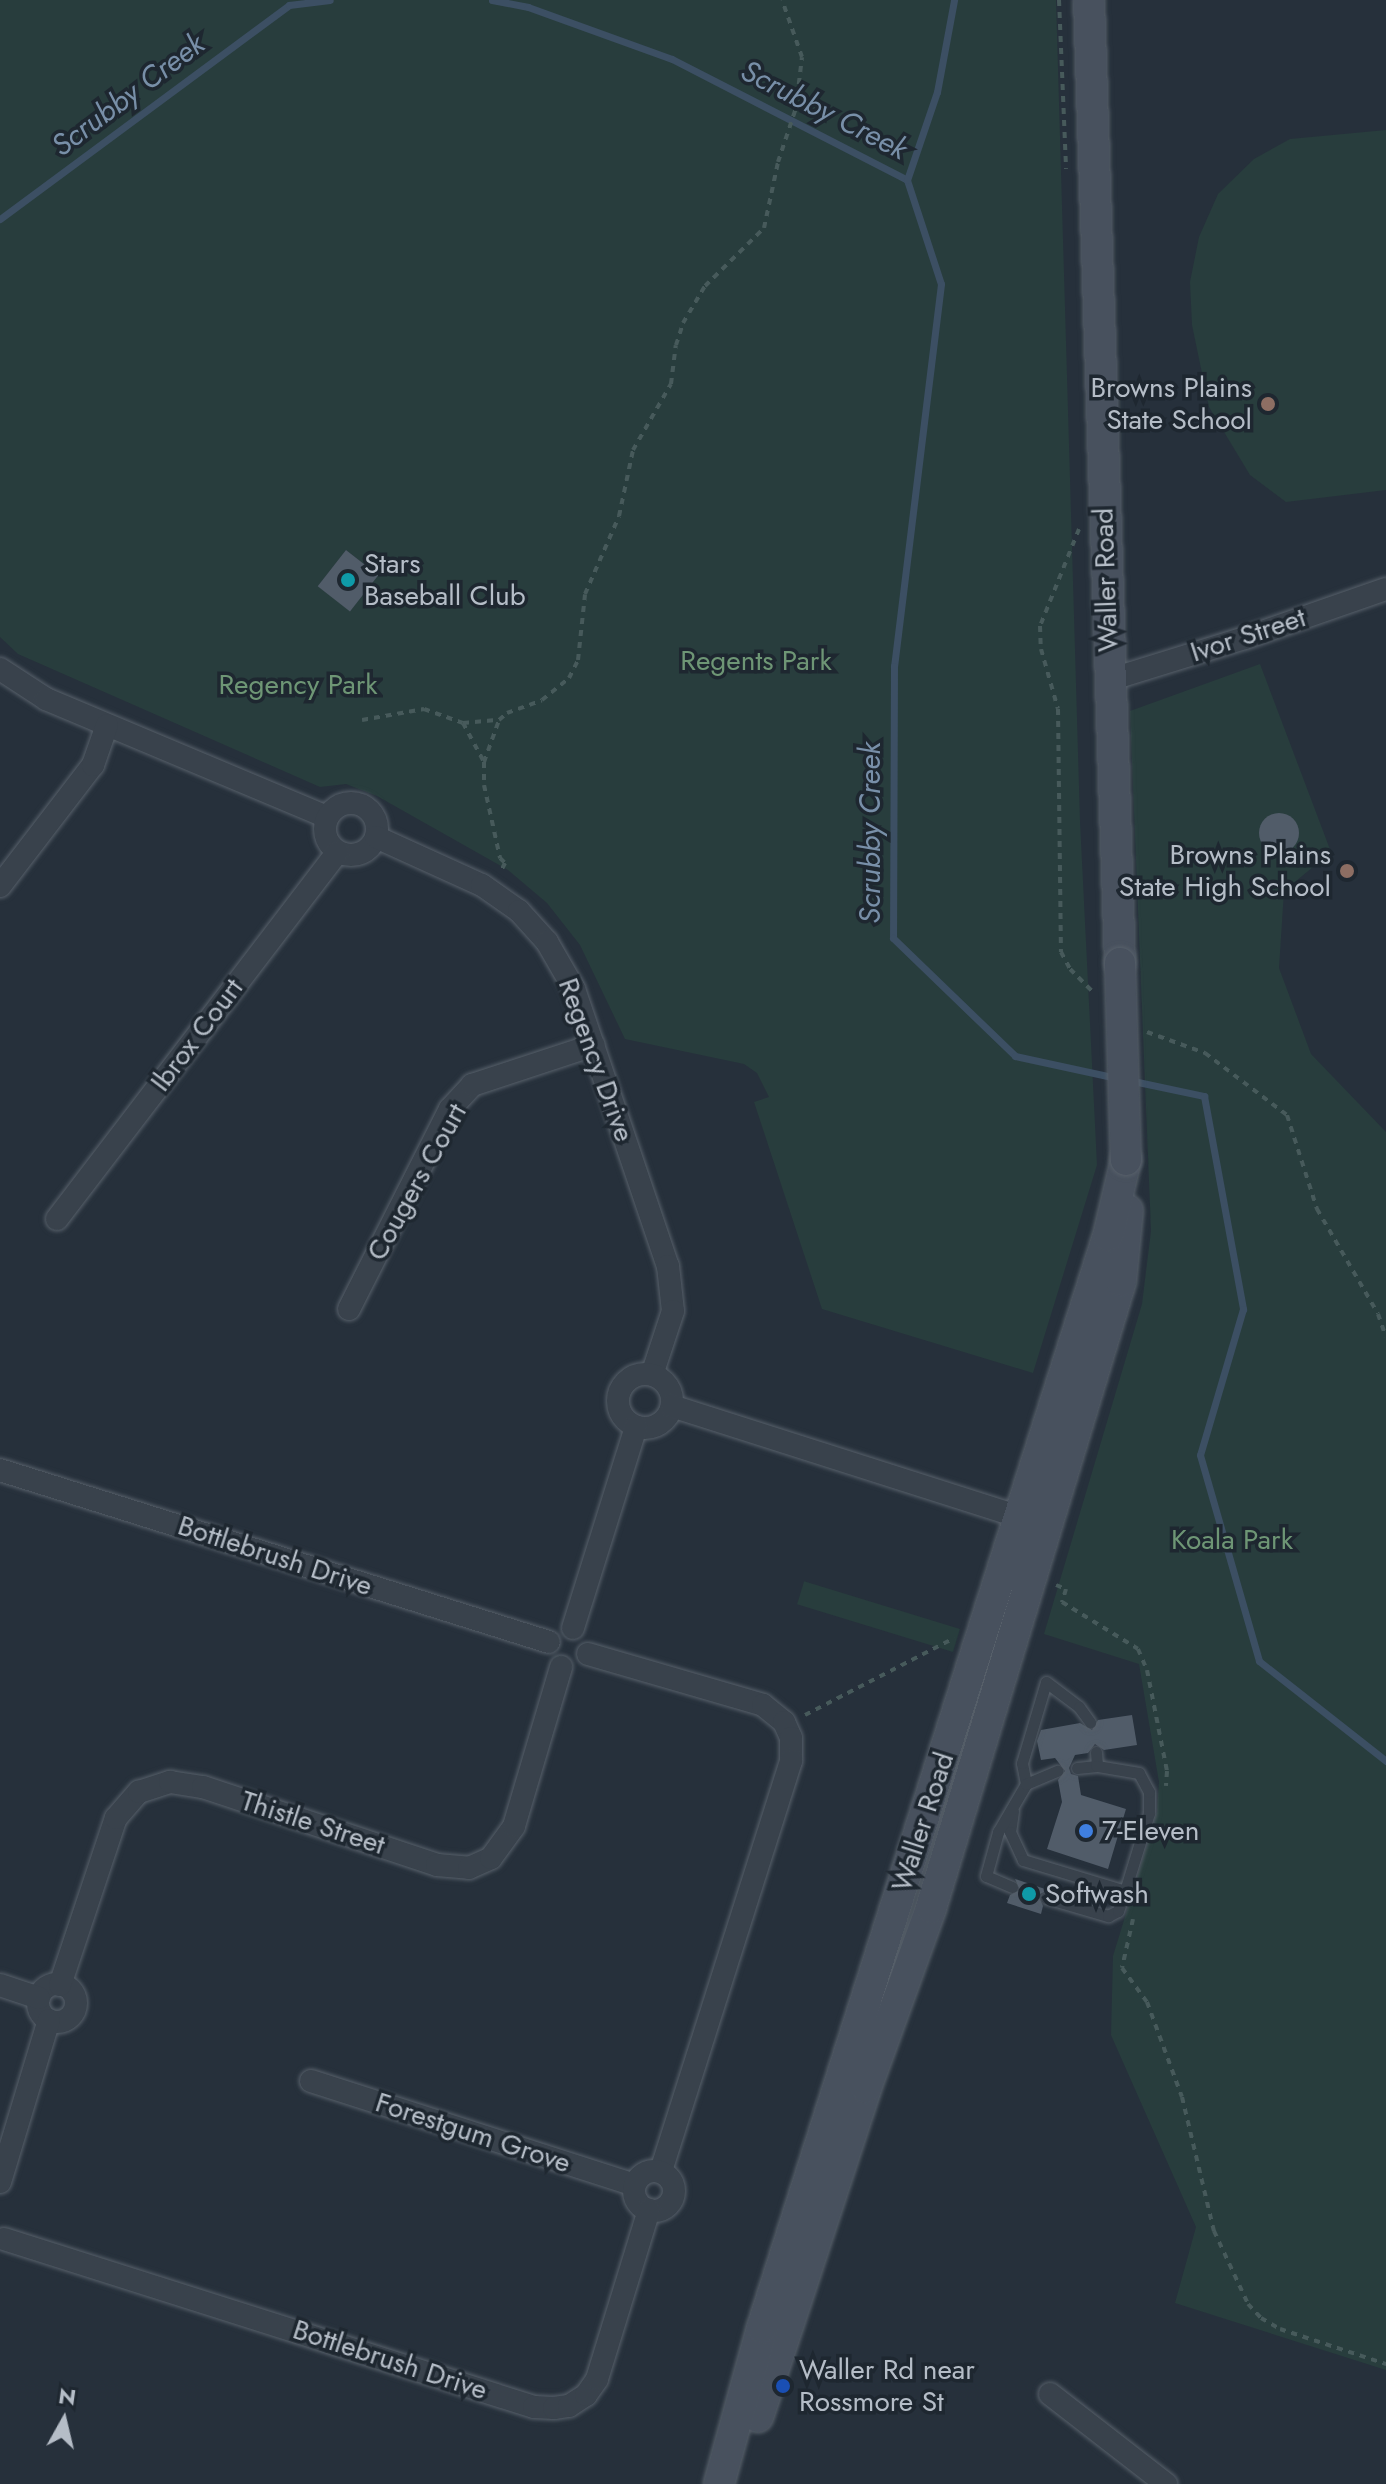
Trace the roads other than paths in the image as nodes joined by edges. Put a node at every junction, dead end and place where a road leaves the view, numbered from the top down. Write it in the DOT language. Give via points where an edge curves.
graph roads {
  1 [pos="1089,0"];
  2 [pos="1386,589"];
  3 [pos="0,669"];
  4 [pos="1109,680"];
  5 [pos="107,725"];
  6 [pos="327,817"];
  7 [pos="376,837"];
  8 [pos="338,852"];
  9 [pos="0,886"];
  10 [pos="594,1045"];
  11 [pos="57,1219"];
  12 [pos="349,1309"];
  13 [pos="652,1375"];
  14 [pos="672,1406"];
  15 [pos="636,1427"];
  16 [pos="0,1470"];
  17 [pos="1033,1521"];
  18 [pos="573,1628"];
  19 [pos="549,1642"];
  20 [pos="588,1654"];
  21 [pos="561,1667"];
  22 [pos="1090,1722"];
  23 [pos="1096,1752"];
  24 [pos="1097,1766"];
  25 [pos="1077,1768"];
  26 [pos="1057,1771"];
  27 [pos="1026,1784"];
  28 [pos="932,1795"];
  29 [pos="963,1805"];
  30 [pos="1013,1811"];
  31 [pos="1012,1887"];
  32 [pos="1125,1891"];
  33 [pos="1046,1898"];
  34 [pos="0,1985"];
  35 [pos="60,1985"];
  36 [pos="39,1998"];
  37 [pos="49,2020"];
  38 [pos="311,2081"];
  39 [pos="853,2084"];
  40 [pos="661,2172"];
  41 [pos="0,2182"];
  42 [pos="635,2185"];
  43 [pos="649,2210"];
  44 [pos="1,2236"];
  45 [pos="1050,2394"];
  46 [pos="719,2484"];
  47 [pos="736,2484"];
  48 [pos="1166,2484"];
  1 -- 4 [label="street, Waller Road"];
  2 -- 4 [label="street, Ivor Street"];
  3 -- 5 [label="street" via="46,699"];
  4 -- 17 [label="street, Waller Road, bridge" via="1129,1231 1121,1281"];
  5 -- 6 [label="street"];
  5 -- 9 [label="street" via="93,765"];
  6 -- 7 [label="street" via="340,805 358,803 376,820"];
  6 -- 8 [label="street" via="324,832"];
  7 -- 8 [label="street" via="361,854"];
  7 -- 10 [label="street, Regency Drive" via="482,885 519,911 547,942 574,989"];
  8 -- 11 [label="street, Ibrox Court"];
  10 -- 12 [label="street, Cougers Court" via="472,1085 450,1109"];
  10 -- 13 [label="street, Regency Drive" via="668,1266 673,1311"];
  13 -- 14 [label="street" via="668,1387"];
  13 -- 15 [label="street" via="632,1378 619,1393 621,1413"];
  14 -- 15 [label="street" via="659,1425"];
  14 -- 17 [label="street"];
  15 -- 18 [label="street"];
  16 -- 19 [label="street, Bottlebrush Drive"];
  17 -- 28 [label="street, Waller Road"];
  17 -- 29 [label="street, Waller Road"];
  18 -- 19 [label="street" via="558,1631"];
  18 -- 20 [label="street" via="587,1638"];
  19 -- 21 [label="street" via="550,1657"];
  20 -- 21 [label="street" via="578,1667"];
  20 -- 40 [label="street" via="763,1705 791,1738 791,1761"];
  21 -- 35 [label="street, Thistle Street" via="514,1826 491,1858 469,1868 437,1865 203,1787 170,1782 139,1792 116,1818"];
  22 -- 27 [label="lane" via="1046,1682 1022,1763"];
  23 -- 24 [label="lane"];
  24 -- 25 [label="lane"];
  24 -- 32 [label="lane" via="1139,1773 1149,1792 1149,1813"];
  26 -- 27 [label="lane"];
  27 -- 30 [label="lane"];
  28 -- 29 [label="street"];
  28 -- 39 [label="street, Waller Road"];
  29 -- 39 [label="street, Waller Road" via="931,1908"];
  30 -- 31 [label="lane" via="998,1832 986,1871 990,1881"];
  30 -- 32 [label="lane" via="1010,1832 1023,1860"];
  32 -- 33 [label="lane" via="1118,1911 1108,1916"];
  34 -- 36 [label="street"];
  35 -- 36 [label="street" via="47,1987"];
  35 -- 37 [label="street" via="73,1993 75,2009 65,2020"];
  36 -- 37 [label="street" via="40,2011"];
  37 -- 41 [label="street"];
  38 -- 42 [label="street, Forestgum Grove"];
  39 -- 46 [label="street, Waller Road" via="762,2328"];
  39 -- 47 [label="street, Waller Road"];
  40 -- 42 [label="street" via="643,2174"];
  40 -- 43 [label="street" via="674,2193 668,2205"];
  42 -- 43 [label="street" via="639,2203"];
  43 -- 44 [label="street, Bottlebrush Drive" via="597,2379 586,2395 554,2408 534,2407"];
  45 -- 48 [label="street"];
}
